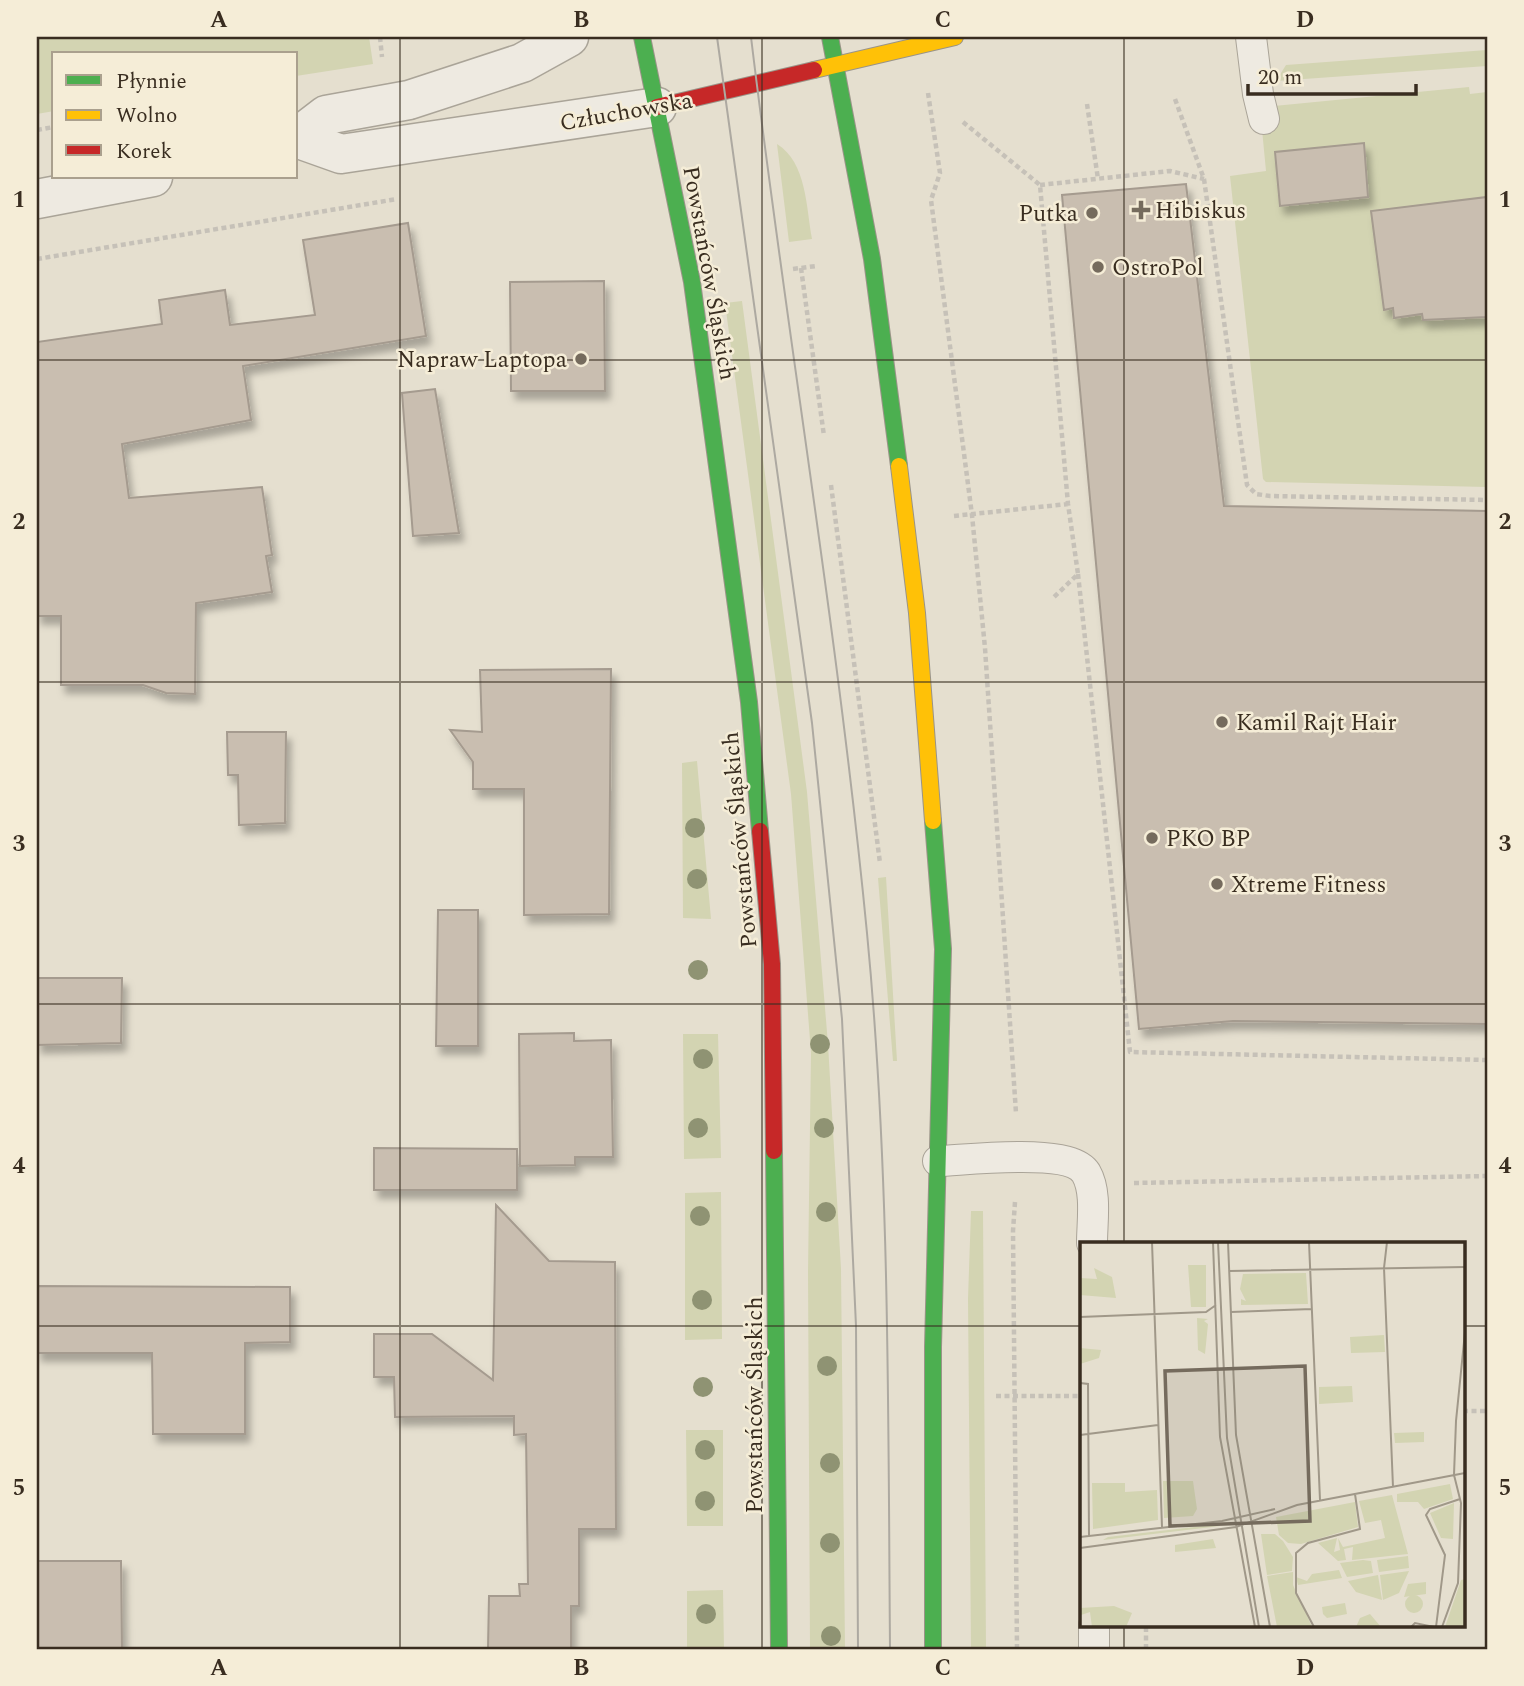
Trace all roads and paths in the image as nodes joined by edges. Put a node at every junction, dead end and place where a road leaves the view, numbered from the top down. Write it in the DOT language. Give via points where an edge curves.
graph roads {
  1 [pos="569,37"];
  2 [pos="642,37"];
  3 [pos="830,37"];
  4 [pos="955,37"];
  5 [pos="1251,37"];
  6 [pos="837,67"];
  7 [pos="1175,99"];
  8 [pos="1087,104"];
  9 [pos="657,107"];
  10 [pos="1264,119"];
  11 [pos="963,122"];
  12 [pos="298,136"];
  13 [pos="298,139"];
  14 [pos="148,178"];
  15 [pos="1098,179"];
  16 [pos="1204,179"];
  17 [pos="1040,185"];
  18 [pos="403,198"];
  19 [pos="37,199"];
  20 [pos="37,259"];
  21 [pos="816,266"];
  22 [pos="801,268"];
  23 [pos="793,269"];
  24 [pos="824,436"];
  25 [pos="831,485"];
  26 [pos="1487,500"];
  27 [pos="1068,504"];
  28 [pos="943,517"];
  29 [pos="1078,574"];
  30 [pos="1052,598"];
  31 [pos="880,863"];
  32 [pos="1487,1060"];
  33 [pos="938,1161"];
  34 [pos="1487,1176"];
  35 [pos="1122,1184"];
  36 [pos="1093,1242"];
  37 [pos="996,1396"];
  38 [pos="1080,1396"];
  39 [pos="1464,1411"];
  40 [pos="1487,1411"];
  41 [pos="1094,1626"];
  42 [pos="1146,1626"];
  43 [pos="779,1649"];
  44 [pos="933,1649"];
  45 [pos="1094,1649"];
  46 [pos="1146,1649"];
  1 -- 12 [label="street, Człuchowska" via="522,63 409,100 326,115"];
  2 -- 9 [label="main road, Powstańców Śląskich"];
  3 -- 6 [label="main road"];
  4 -- 6 [label="main road, Człuchowska"];
  5 -- 10 [label="lane"];
  6 -- 9 [label="main road, Człuchowska"];
  6 -- 33 [label="main road" via="872,258 917,613 943,949"];
  7 -- 16 [label="path"];
  8 -- 15 [label="path"];
  9 -- 13 [label="street, Człuchowska" via="341,154"];
  9 -- 43 [label="main road, Powstańców Śląskich" via="692,282 749,702 772,964"];
  11 -- 17 [label="path"];
  14 -- 19 [label="street"];
  15 -- 16 [label="path" via="1170,171"];
  15 -- 17 [label="path"];
  16 -- 26 [label="path" via="1247,485 1256,494 1270,496"];
  17 -- 27 [label="path"];
  18 -- 20 [label="path"];
  21 -- 22 [label="path"];
  22 -- 23 [label="path"];
  22 -- 24 [label="path"];
  25 -- 31 [label="path"];
  27 -- 28 [label="path"];
  27 -- 29 [label="path"];
  29 -- 30 [label="path"];
  29 -- 32 [label="path" via="1130,1052"];
  33 -- 36 [label="lane" via="1053,1158 1073,1162 1085,1171 1091,1185"];
  33 -- 44 [label="main road"];
  34 -- 35 [label="path"];
  37 -- 38 [label="path"];
  39 -- 40 [label="path"];
  41 -- 45 [label="lane"];
  42 -- 46 [label="path"];
}
